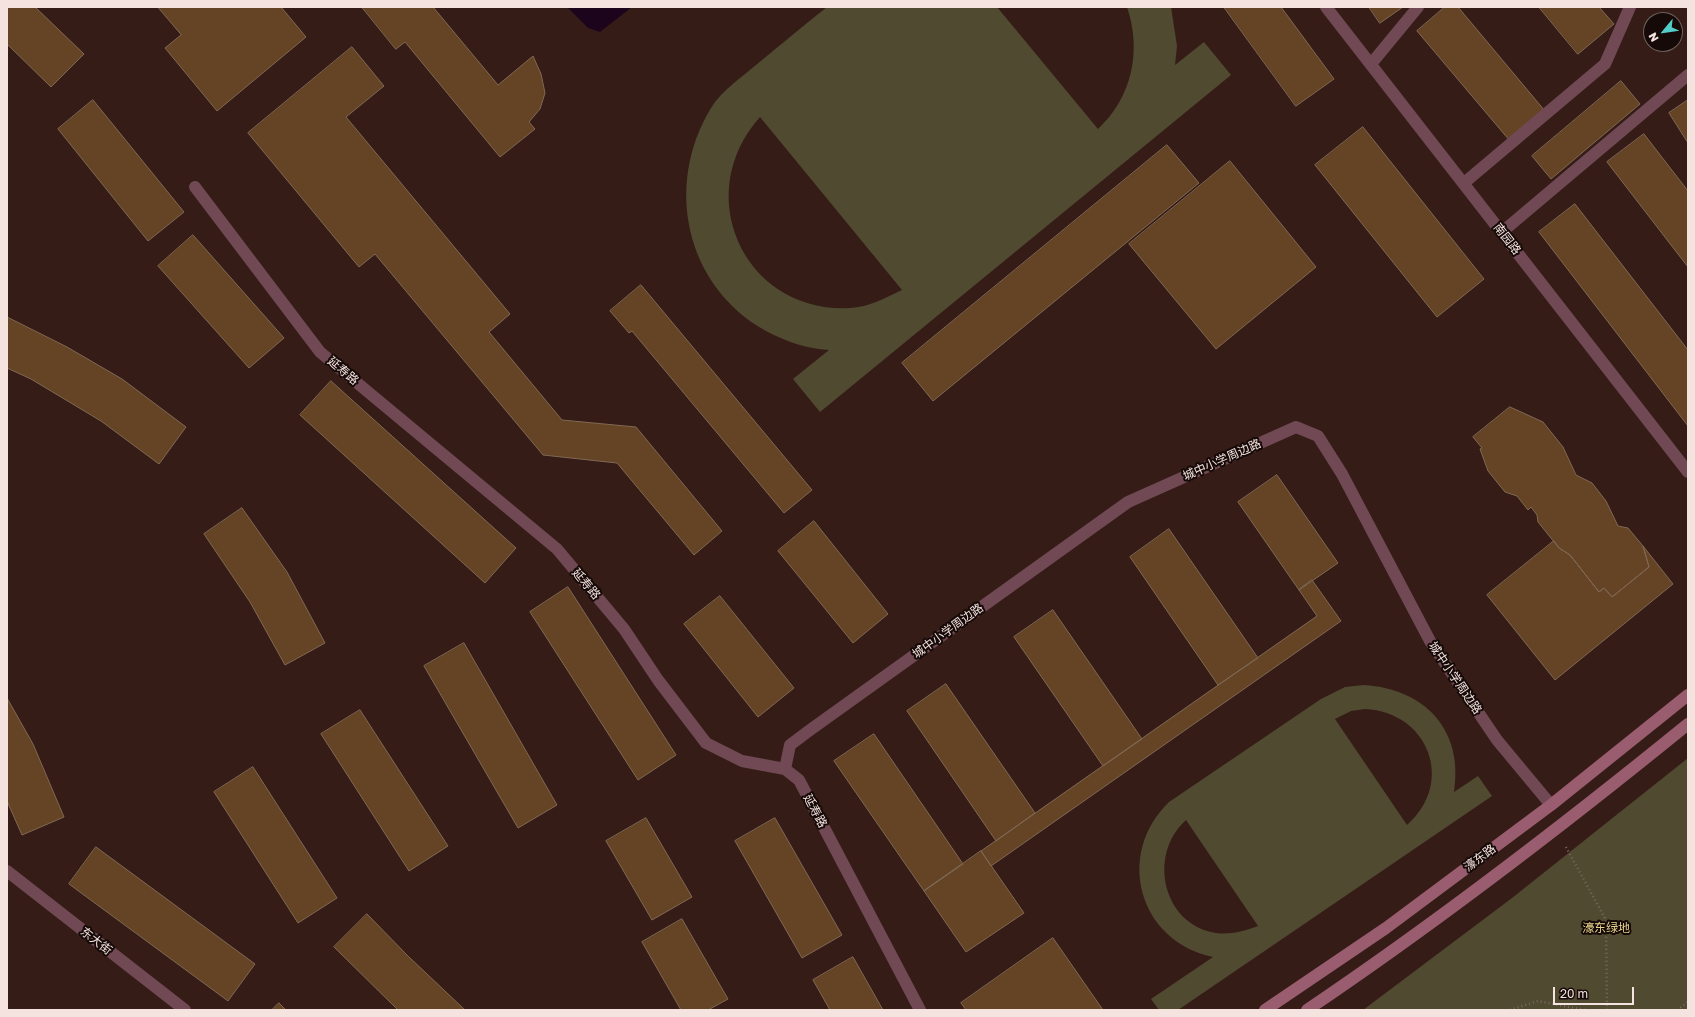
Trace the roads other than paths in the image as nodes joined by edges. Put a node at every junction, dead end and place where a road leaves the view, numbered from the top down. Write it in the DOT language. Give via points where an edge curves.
graph roads {
  1 [pos="1326,7"];
  2 [pos="1418,7"];
  3 [pos="1630,7"];
  4 [pos="1371,64"];
  5 [pos="1688,75"];
  6 [pos="1464,183"];
  7 [pos="195,187"];
  8 [pos="1502,232"];
  9 [pos="1688,472"];
  10 [pos="1688,695"];
  11 [pos="1688,724"];
  12 [pos="785,769"];
  13 [pos="1551,805"];
  14 [pos="7,871"];
  15 [pos="185,1010"];
  16 [pos="920,1010"];
  17 [pos="1265,1010"];
  18 [pos="1307,1010"];
  1 -- 4 [label="street, 南园路"];
  2 -- 4 [label="street"];
  3 -- 6 [label="street" via="1606,64"];
  4 -- 6 [label="street, 南园路"];
  5 -- 8 [label="street"];
  6 -- 8 [label="street, 南园路"];
  7 -- 12 [label="street, 延寿路" via="320,352 557,549 624,629 658,680 706,743 742,761"];
  8 -- 9 [label="street, 南园路"];
  10 -- 13 [label="main road, 濠东路"];
  11 -- 18 [label="main road, 濠东路" via="1451,908"];
  12 -- 13 [label="street, 城中小学周边路" via="790,745 1128,502 1296,426 1318,436 1342,474 1430,641 1497,740"];
  12 -- 16 [label="street, 延寿路" via="798,780"];
  13 -- 17 [label="main road, 濠东路" via="1386,928"];
  14 -- 15 [label="street, 东大街"];
}
